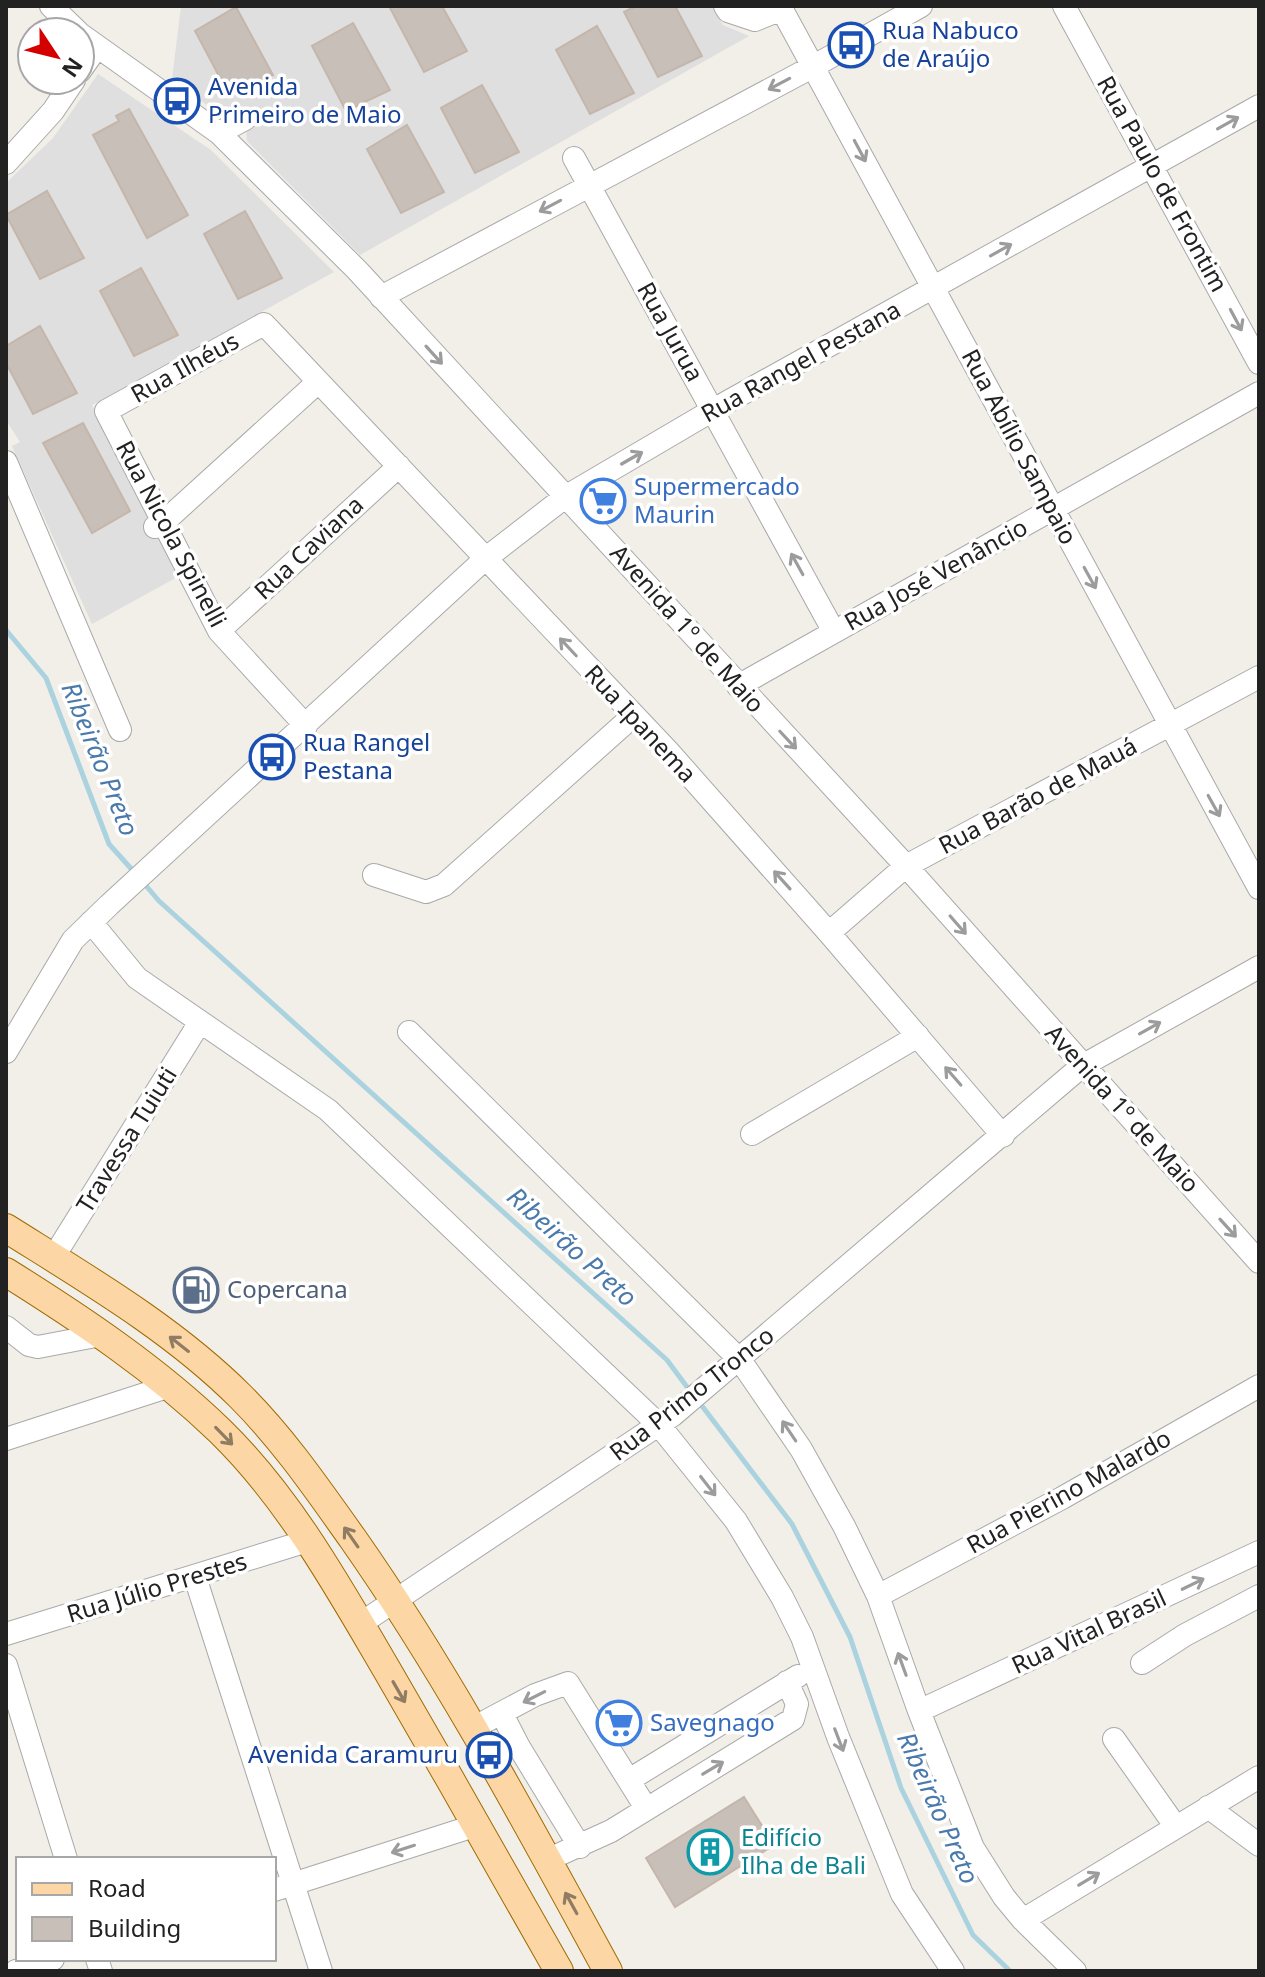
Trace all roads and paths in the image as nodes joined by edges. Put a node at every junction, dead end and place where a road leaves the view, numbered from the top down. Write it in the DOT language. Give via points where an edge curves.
graph roads {
  1 [pos="725,6"];
  2 [pos="921,6"];
  3 [pos="1064,6"];
  4 [pos="781,8"];
  5 [pos="96,46"];
  6 [pos="814,66"];
  7 [pos="66,96"];
  8 [pos="1259,106"];
  9 [pos="245,119"];
  10 [pos="219,133"];
  11 [pos="574,158"];
  12 [pos="6,163"];
  13 [pos="1153,165"];
  14 [pos="589,185"];
  15 [pos="933,288"];
  16 [pos="381,297"];
  17 [pos="264,324"];
  18 [pos="1259,363"];
  19 [pos="318,382"];
  20 [pos="1259,393"];
  21 [pos="713,410"];
  22 [pos="106,411"];
  23 [pos="11,459"];
  24 [pos="399,466"];
  25 [pos="565,497"];
  26 [pos="1052,510"];
  27 [pos="159,524"];
  28 [pos="485,559"];
  29 [pos="219,631"];
  30 [pos="834,632"];
  31 [pos="1259,677"];
  32 [pos="738,686"];
  33 [pos="633,716"];
  34 [pos="306,726"];
  35 [pos="1171,726"];
  36 [pos="120,730"];
  37 [pos="906,866"];
  38 [pos="374,875"];
  39 [pos="1259,888"];
  40 [pos="91,922"];
  41 [pos="829,933"];
  42 [pos="1259,967"];
  43 [pos="200,1022"];
  44 [pos="409,1032"];
  45 [pos="918,1036"];
  46 [pos="6,1052"];
  47 [pos="1082,1066"];
  48 [pos="752,1134"];
  49 [pos="1003,1136"];
  50 [pos="6,1228"];
  51 [pos="1257,1257"];
  52 [pos="53,1258"];
  53 [pos="6,1272"];
  54 [pos="6,1327"];
  55 [pos="101,1335"];
  56 [pos="740,1360"];
  57 [pos="170,1386"];
  58 [pos="1259,1386"];
  59 [pos="666,1420"];
  60 [pos="6,1439"];
  61 [pos="307,1541"];
  62 [pos="1259,1552"];
  63 [pos="195,1577"];
  64 [pos="878,1596"];
  65 [pos="1259,1596"];
  66 [pos="396,1600"];
  67 [pos="360,1624"];
  68 [pos="6,1634"];
  69 [pos="1142,1663"];
  70 [pos="6,1665"];
  71 [pos="813,1668"];
  72 [pos="787,1682"];
  73 [pos="919,1711"];
  74 [pos="502,1714"];
  75 [pos="473,1728"];
  76 [pos="1114,1739"];
  77 [pos="1259,1777"];
  78 [pos="629,1780"];
  79 [pos="1208,1807"];
  80 [pos="646,1808"];
  81 [pos="477,1825"];
  82 [pos="1176,1827"];
  83 [pos="1259,1845"];
  84 [pos="580,1847"];
  85 [pos="65,1857"];
  86 [pos="275,1857"];
  87 [pos="276,1859"];
  88 [pos="547,1860"];
  89 [pos="284,1887"];
  90 [pos="1023,1920"];
  91 [pos="47,1961"];
  92 [pos="16,1971"];
  93 [pos="321,1971"];
  94 [pos="559,1971"];
  95 [pos="608,1971"];
  96 [pos="953,1971"];
  97 [pos="1075,1971"];
  1 -- 4 [label="street" via="755,20"];
  2 -- 6 [label="street"];
  3 -- 13 [label="street, Rua Paulo de Frontim"];
  4 -- 6 [label="street, Rua Abílio Sampaio"];
  5 -- 10 [label="street, Avenida 1º de Maio"];
  6 -- 14 [label="street, one-way"];
  6 -- 15 [label="street, Rua Abílio Sampaio, one-way"];
  7 -- 12 [label="street" via="48,130"];
  13 -- 8 [label="street, Rua Rangel Pestana, one-way"];
  9 -- 10 [label="street"];
  10 -- 16 [label="street, Avenida 1º de Maio"];
  11 -- 14 [label="street, Rua Jurua"];
  15 -- 13 [label="street, Rua Rangel Pestana, one-way"];
  13 -- 18 [label="street, Rua Paulo de Frontim, one-way"];
  14 -- 16 [label="street, one-way"];
  14 -- 21 [label="street, Rua Jurua"];
  15 -- 21 [label="street, Rua Rangel Pestana"];
  15 -- 26 [label="street, Rua Abílio Sampaio"];
  16 -- 25 [label="street, Avenida 1º de Maio, one-way"];
  17 -- 19 [label="street, Rua Ipanema"];
  17 -- 22 [label="street, Rua Ilhéus"];
  19 -- 24 [label="street, Rua Ipanema"];
  19 -- 27 [label="street"];
  20 -- 26 [label="street, Rua José Venâncio"];
  25 -- 21 [label="street, Rua Rangel Pestana, one-way"];
  30 -- 21 [label="street, Rua Jurua, one-way"];
  22 -- 27 [label="street, Rua Nicola Spinelli"];
  23 -- 36 [label="street"];
  24 -- 28 [label="street, Rua Ipanema"];
  24 -- 29 [label="street, Rua Caviana"];
  25 -- 28 [label="street, Rua Rangel Pestana"];
  25 -- 32 [label="street, Avenida 1º de Maio"];
  26 -- 30 [label="street, Rua José Venâncio"];
  26 -- 35 [label="street, Rua Abílio Sampaio, one-way"];
  27 -- 29 [label="street, Rua Nicola Spinelli"];
  33 -- 28 [label="street, Rua Ipanema, one-way"];
  28 -- 34 [label="street, Rua Rangel Pestana"];
  29 -- 34 [label="street, Rua Nicola Spinelli"];
  30 -- 32 [label="street, Rua José Venâncio"];
  31 -- 35 [label="street, Rua Barão de Mauá"];
  32 -- 37 [label="street, Avenida 1º de Maio, one-way"];
  33 -- 38 [label="street" via="444,885 426,892"];
  41 -- 33 [label="street, Rua Ipanema, one-way"];
  34 -- 40 [label="street, Rua Rangel Pestana"];
  35 -- 37 [label="street, Rua Barão de Mauá"];
  35 -- 39 [label="street, Rua Abílio Sampaio, one-way"];
  37 -- 41 [label="street, Rua Barão de Mauá"];
  37 -- 47 [label="street, Avenida 1º de Maio, one-way"];
  40 -- 43 [label="street" via="137,978"];
  40 -- 46 [label="street, Rua Rangel Pestana" via="73,940"];
  41 -- 45 [label="street, Rua Ipanema"];
  47 -- 42 [label="street, Rua Primo Tronco, one-way"];
  43 -- 52 [label="street, Travessa Tuiuti"];
  43 -- 59 [label="street" via="328,1110"];
  44 -- 56 [label="street"];
  45 -- 48 [label="street"];
  49 -- 45 [label="street, Rua Ipanema, one-way"];
  47 -- 49 [label="street, Rua Primo Tronco"];
  47 -- 51 [label="street, Avenida 1º de Maio, one-way"];
  49 -- 56 [label="street, Rua Primo Tronco"];
  50 -- 52 [label="main road"];
  66 -- 52 [label="main road, one-way" via="303,1469 240,1396 162,1331"];
  53 -- 55 [label="main road"];
  54 -- 55 [label="street" via="38,1347"];
  55 -- 57 [label="main road"];
  56 -- 59 [label="street, Rua Primo Tronco"];
  64 -- 56 [label="street, one-way" via="801,1449"];
  57 -- 60 [label="street"];
  57 -- 61 [label="main road, one-way" via="222,1433"];
  58 -- 64 [label="street, Rua Pierino Malardo"];
  59 -- 66 [label="street, Rua Primo Tronco"];
  59 -- 71 [label="street, one-way" via="782,1597"];
  61 -- 63 [label="street, Rua Júlio Prestes"];
  61 -- 67 [label="main road"];
  73 -- 62 [label="street, Rua Vital Brasil, one-way"];
  63 -- 68 [label="street, Rua Júlio Prestes"];
  63 -- 86 [label="street"];
  73 -- 64 [label="street, one-way"];
  65 -- 69 [label="street"];
  66 -- 67 [label="street, Rua Primo Tronco"];
  66 -- 75 [label="main road"];
  67 -- 81 [label="main road, one-way"];
  70 -- 85 [label="street"];
  71 -- 72 [label="street"];
  71 -- 96 [label="street, one-way" via="902,1894"];
  72 -- 78 [label="street"];
  80 -- 72 [label="street, one-way" via="793,1719 797,1704"];
  73 -- 90 [label="street" via="973,1848"];
  74 -- 75 [label="street"];
  78 -- 74 [label="street, one-way" via="568,1683"];
  74 -- 84 [label="street"];
  75 -- 88 [label="main road"];
  76 -- 82 [label="street"];
  77 -- 79 [label="street"];
  78 -- 80 [label="street"];
  79 -- 82 [label="street"];
  79 -- 83 [label="street"];
  80 -- 84 [label="street"];
  81 -- 89 [label="street, one-way"];
  81 -- 94 [label="main road"];
  90 -- 82 [label="street, one-way"];
  84 -- 88 [label="street"];
  87 -- 89 [label="street"];
  95 -- 88 [label="main road, one-way"];
  89 -- 93 [label="street"];
  90 -- 97 [label="street"];
  91 -- 92 [label="street"];
}
